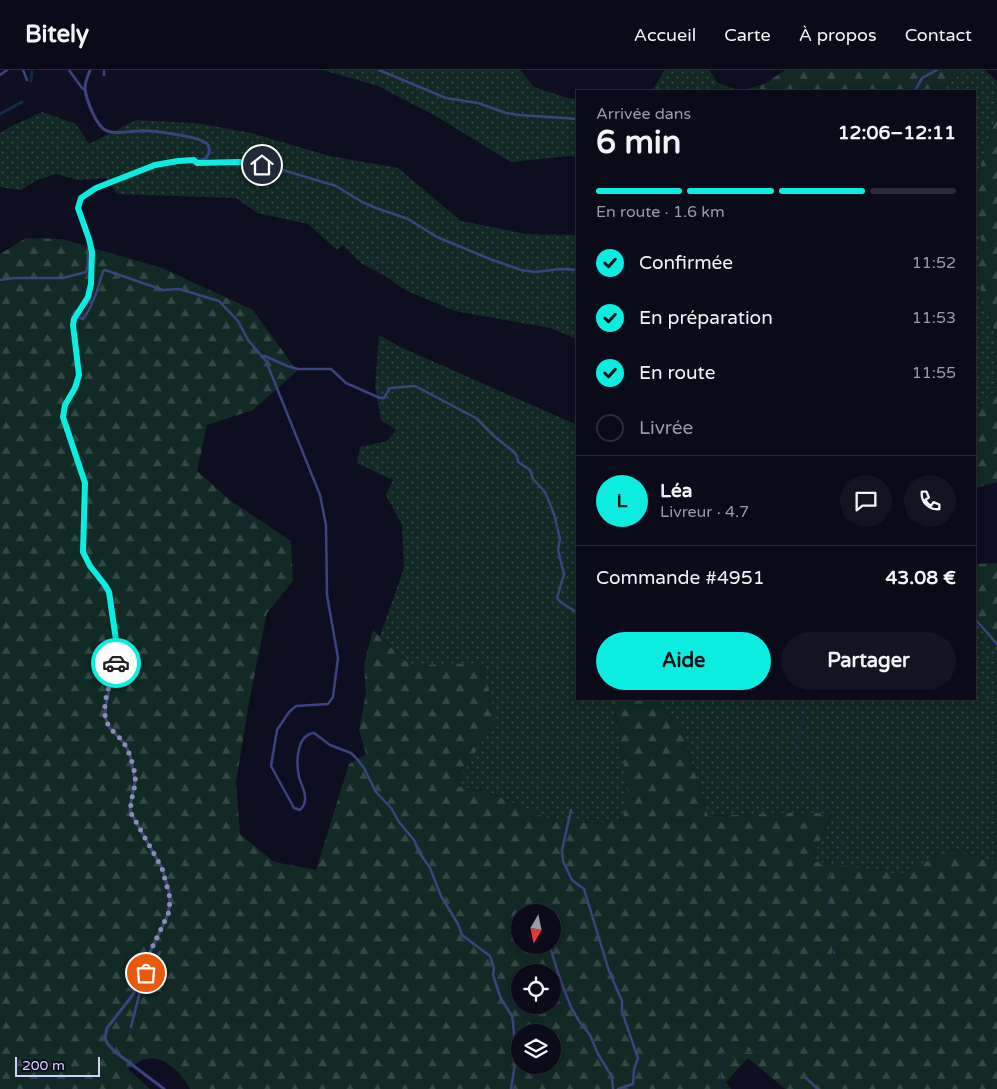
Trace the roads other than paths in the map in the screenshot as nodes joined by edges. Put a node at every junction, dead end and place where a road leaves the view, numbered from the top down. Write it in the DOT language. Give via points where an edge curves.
graph roads {
  1 [pos="7,70"];
  2 [pos="23,70"];
  3 [pos="69,70"];
  4 [pos="90,70"];
  5 [pos="104,70"];
  6 [pos="379,70"];
  7 [pos="937,70"];
  8 [pos="0,75"];
  9 [pos="104,75"];
  10 [pos="27,80"];
  11 [pos="86,90"];
  12 [pos="916,90"];
  13 [pos="576,119"];
  14 [pos="208,156"];
  15 [pos="194,160"];
  16 [pos="212,163"];
  17 [pos="90,244"];
  18 [pos="576,270"];
  19 [pos="0,280"];
  20 [pos="76,317"];
  21 [pos="262,357"];
  22 [pos="576,612"];
  23 [pos="976,620"];
  24 [pos="997,644"];
  25 [pos="572,810"];
  26 [pos="160,952"];
  27 [pos="553,954"];
  28 [pos="141,979"];
  29 [pos="131,1027"];
  30 [pos="806,1078"];
  31 [pos="164,1089"];
  32 [pos="511,1089"];
  33 [pos="613,1089"];
  34 [pos="618,1089"];
  35 [pos="818,1089"];
  1 -- 8 [label="street"];
  2 -- 10 [label="street"];
  3 -- 11 [label="street"];
  4 -- 11 [label="street"];
  5 -- 9 [label="street"];
  6 -- 13 [label="street" via="446,98 519,115"];
  7 -- 12 [label="street" via="922,78"];
  11 -- 14 [label="street" via="103,129 113,133 146,131 201,140 210,149"];
  14 -- 15 [label="street"];
  14 -- 16 [label="street"];
  15 -- 16 [label="street"];
  15 -- 17 [label="street" via="155,165 85,194 78,208"];
  16 -- 18 [label="street" via="262,165 336,186 376,208 408,219 447,242 521,270"];
  17 -- 19 [label="street" via="86,272 63,278"];
  17 -- 20 [label="street" via="90,291"];
  20 -- 21 [label="street" via="83,319 89,311 106,270 163,290 179,289 218,301 238,322"];
  20 -- 28 [label="street" via="72,332 79,375 63,417 85,483 83,552 111,600 117,654 106,717 130,755 135,781 131,813 162,868 170,898 169,912"];
  21 -- 22 [label="street" via="298,369 331,369 346,383 380,398 384,398 390,388 415,386 479,421 514,452 518,462 530,470 535,482 545,492 554,514 564,570 557,598"];
  21 -- 32 [label="street" via="284,401 324,510 327,594 338,658 333,697 328,704 296,706 289,712 278,730 271,766 294,808 300,810 306,798 298,775 298,755 300,745 309,733 314,732 330,745 351,753 361,764 376,792 414,840 462,935 493,961 495,981 513,1022 516,1058"];
  23 -- 24 [label="street"];
  25 -- 34 [label="street" via="562,850 563,861 572,880 584,889 638,1058 634,1082"];
  26 -- 28 [label="street"];
  27 -- 33 [label="street" via="570,1007 590,1035 612,1077"];
  28 -- 29 [label="street"];
  28 -- 31 [label="street" via="107,1028 105,1038 114,1051"];
  30 -- 35 [label="street"];
}
